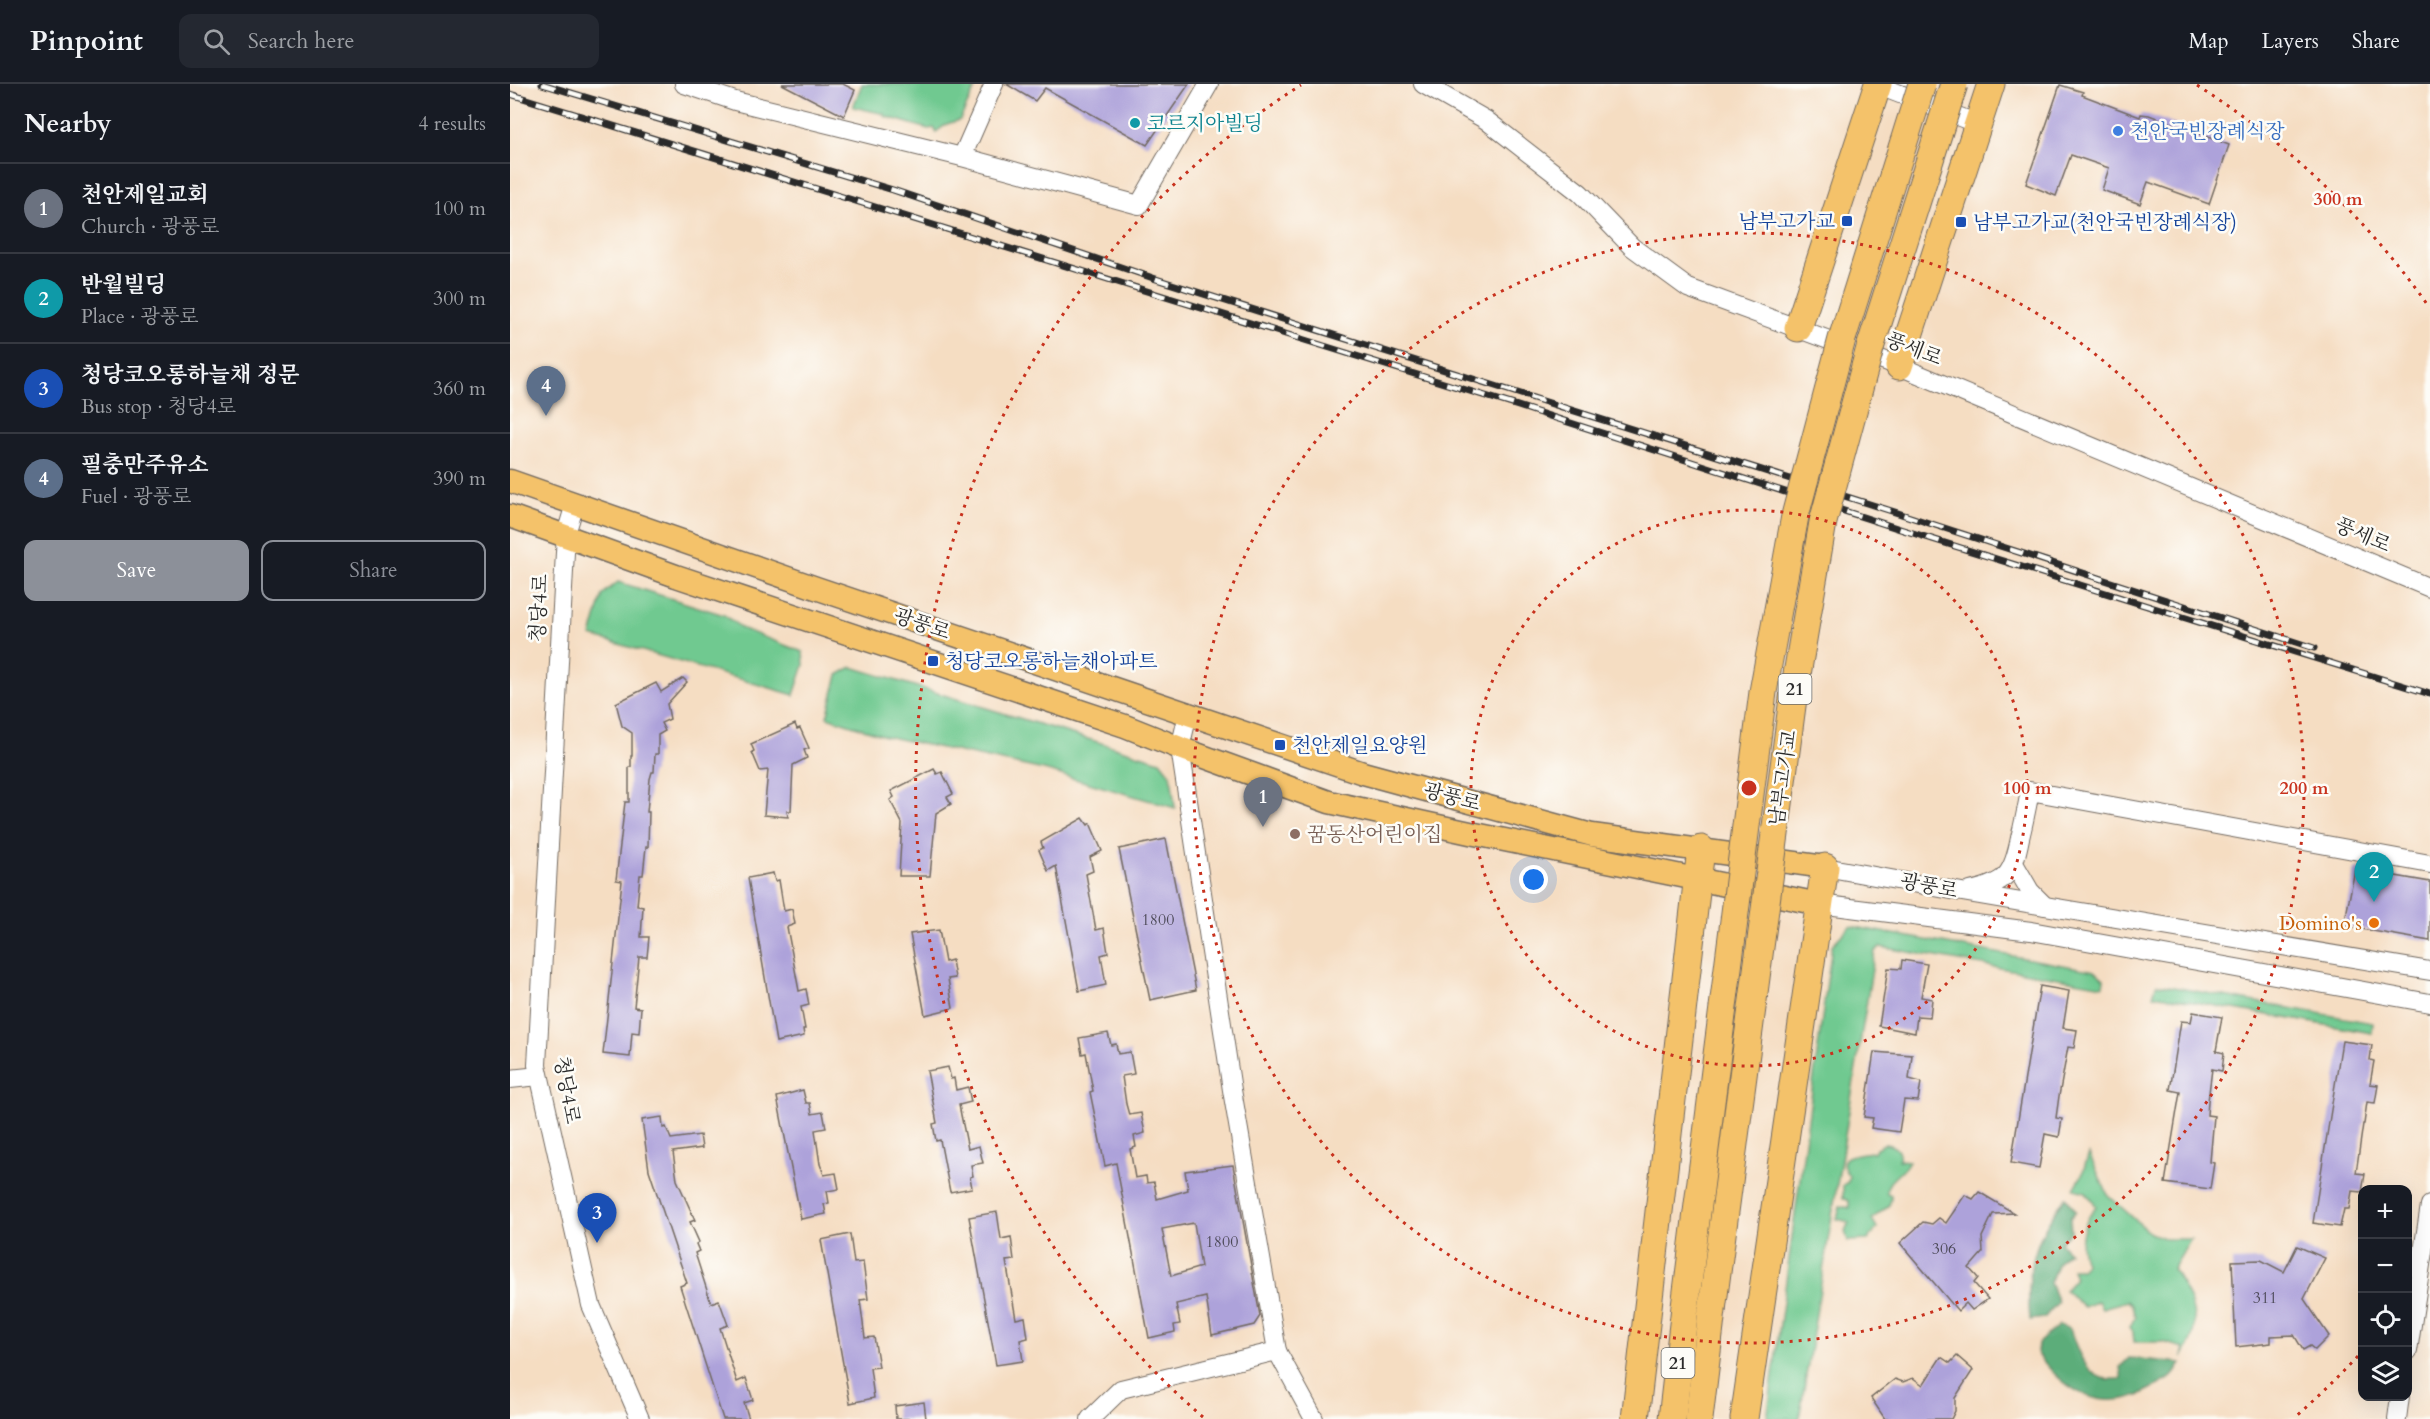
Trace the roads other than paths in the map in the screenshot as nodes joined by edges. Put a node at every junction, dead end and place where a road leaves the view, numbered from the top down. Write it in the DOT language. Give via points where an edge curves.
graph roads {
  1 [pos="684,84"];
  2 [pos="994,84"];
  3 [pos="1209,84"];
  4 [pos="1423,84"];
  5 [pos="1877,84"];
  6 [pos="1922,84"];
  7 [pos="1954,84"];
  8 [pos="1991,84"];
  9 [pos="1978,124"];
  10 [pos="962,157"];
  11 [pos="1798,328"];
  12 [pos="1899,366"];
  13 [pos="510,482"];
  14 [pos="575,504"];
  15 [pos="510,516"];
  16 [pos="566,534"];
  17 [pos="2430,588"];
  18 [pos="1188,714"];
  19 [pos="1180,748"];
  20 [pos="1701,849"];
  21 [pos="2430,864"];
  22 [pos="2014,865"];
  23 [pos="1825,867"];
  24 [pos="1698,881"];
  25 [pos="1962,892"];
  26 [pos="1819,904"];
  27 [pos="2045,906"];
  28 [pos="2430,971"];
  29 [pos="2430,1003"];
  30 [pos="539,1076"];
  31 [pos="510,1079"];
  32 [pos="2430,1205"];
  33 [pos="2409,1347"];
  34 [pos="1277,1351"];
  35 [pos="2399,1401"];
  36 [pos="640,1419"];
  37 [pos="1090,1419"];
  38 [pos="1314,1419"];
  39 [pos="1635,1419"];
  40 [pos="1672,1419"];
  41 [pos="1699,1419"];
  42 [pos="1744,1419"];
  43 [pos="2397,1419"];
  1 -- 10 [label="street" via="735,101"];
  2 -- 10 [label="street"];
  3 -- 10 [label="street" via="1139,205"];
  4 -- 11 [label="street, 풍세로" via="1486,120 1580,193 1632,247 1688,288"];
  5 -- 9 [label="street"];
  5 -- 11 [label="highway"];
  6 -- 40 [label="highway, 남부고가교 / 21, bridge" via="1842,339 1794,516 1763,692"];
  7 -- 41 [label="highway, 남부고가교 / 21, bridge" via="1870,348 1823,522 1793,698"];
  8 -- 9 [label="highway"];
  9 -- 12 [label="highway"];
  11 -- 12 [label="street, 풍세로"];
  12 -- 17 [label="street, 풍세로"];
  13 -- 14 [label="main road, 광풍로"];
  14 -- 16 [label="street, 청당4로"];
  14 -- 18 [label="main road, 광풍로"];
  15 -- 16 [label="main road, 광풍로"];
  16 -- 19 [label="main road, 광풍로" via="676,576 1125,726"];
  16 -- 30 [label="street, 청당4로"];
  18 -- 19 [label="street"];
  18 -- 20 [label="main road, 광풍로" via="1363,773 1581,832"];
  19 -- 24 [label="main road, 광풍로" via="1329,802"];
  19 -- 34 [label="street"];
  20 -- 23 [label="main road, 광풍로"];
  20 -- 24 [label="highway"];
  21 -- 22 [label="street" via="2031,791"];
  22 -- 25 [label="street" via="1993,885"];
  22 -- 27 [label="street"];
  23 -- 25 [label="street, 광풍로"];
  23 -- 26 [label="highway"];
  24 -- 26 [label="main road, 광풍로"];
  24 -- 39 [label="highway"];
  25 -- 27 [label="street, 광풍로"];
  26 -- 29 [label="street, 광풍로" via="2031,931"];
  26 -- 42 [label="highway"];
  27 -- 28 [label="street, 광풍로"];
  30 -- 31 [label="street"];
  30 -- 36 [label="street, 청당4로" via="591,1305"];
  32 -- 33 [label="street"];
  34 -- 37 [label="street" via="1121,1389"];
  34 -- 38 [label="street"];
  35 -- 43 [label="street"];
}
